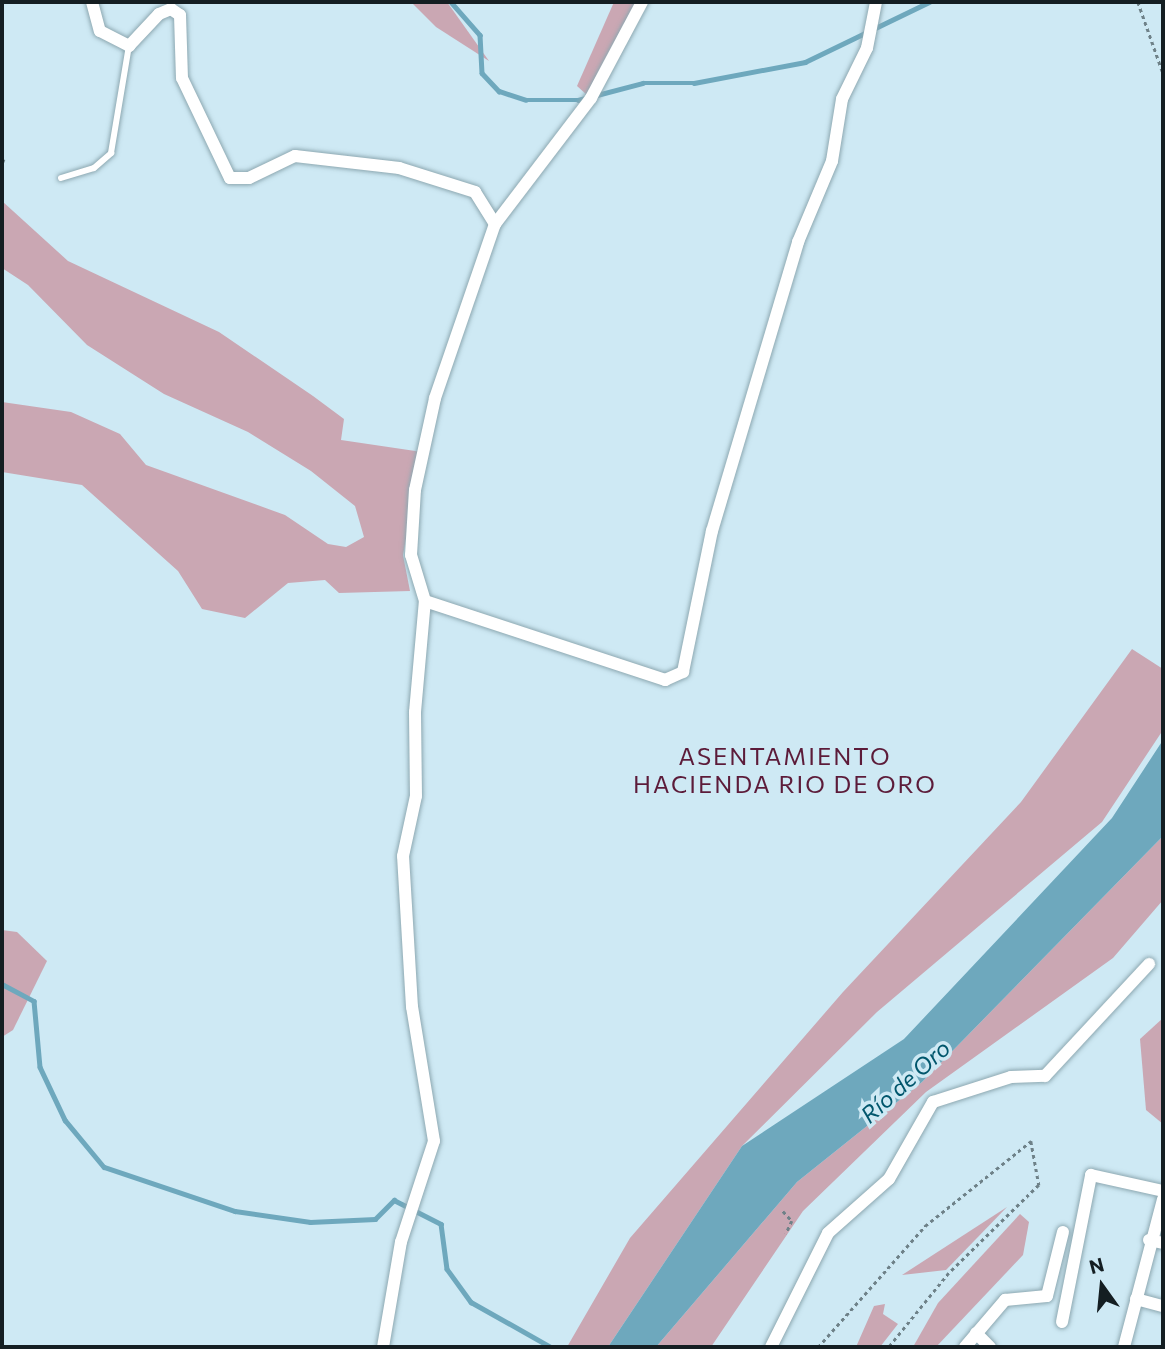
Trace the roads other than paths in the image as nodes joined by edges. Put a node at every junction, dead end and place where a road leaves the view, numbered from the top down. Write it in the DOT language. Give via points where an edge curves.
graph roads {
  1 [pos="92,2"];
  2 [pos="642,2"];
  3 [pos="876,2"];
  4 [pos="129,46"];
  5 [pos="61,178"];
  6 [pos="495,224"];
  7 [pos="425,601"];
  8 [pos="1149,964"];
  9 [pos="1163,1192"];
  10 [pos="1163,1199"];
  11 [pos="1063,1232"];
  12 [pos="1149,1240"];
  13 [pos="1163,1243"];
  14 [pos="1136,1299"];
  15 [pos="1163,1306"];
  16 [pos="1062,1322"];
  17 [pos="976,1333"];
  18 [pos="383,1347"];
  19 [pos="771,1347"];
  20 [pos="965,1347"];
  21 [pos="990,1347"];
  22 [pos="1124,1347"];
  1 -- 4 [label="street" via="100,31"];
  2 -- 6 [label="street" via="591,98"];
  3 -- 7 [label="street" via="867,48 842,99 832,161 798,242 712,531 683,672 665,680"];
  4 -- 5 [label="lane" via="111,153 94,168"];
  4 -- 6 [label="street" via="159,14 171,9 180,15 182,78 230,178 249,178 295,156 399,168 475,192"];
  6 -- 7 [label="street" via="435,398 415,490 411,555"];
  7 -- 18 [label="street" via="415,712 416,796 403,859 412,1007 434,1141 401,1242"];
  8 -- 19 [label="street" via="1045,1076 1011,1077 933,1102 890,1179 828,1233"];
  9 -- 16 [label="street" via="1091,1175"];
  10 -- 12 [label="street"];
  11 -- 17 [label="street" via="1047,1296 1004,1300"];
  12 -- 13 [label="street"];
  12 -- 14 [label="street"];
  14 -- 15 [label="street"];
  14 -- 22 [label="street"];
  17 -- 20 [label="street"];
  17 -- 21 [label="street"];
}
